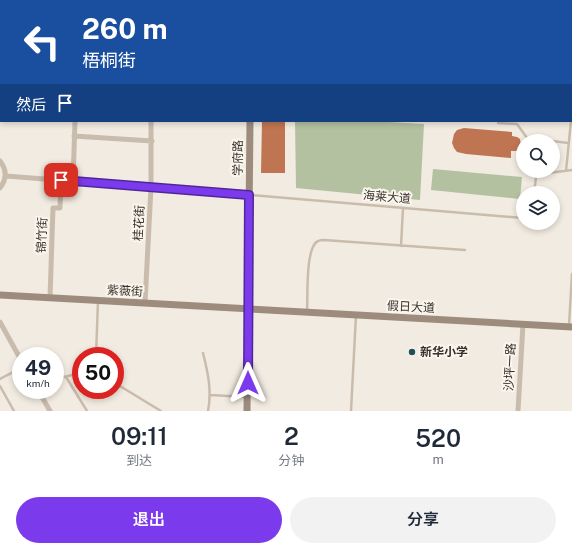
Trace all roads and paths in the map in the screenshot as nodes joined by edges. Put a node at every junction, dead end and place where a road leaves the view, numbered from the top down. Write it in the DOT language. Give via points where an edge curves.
graph roads {
  1 [pos="75,122"];
  2 [pos="152,122"];
  3 [pos="250,122"];
  4 [pos="570,122"];
  5 [pos="498,123"];
  6 [pos="524,134"];
  7 [pos="74,136"];
  8 [pos="152,141"];
  9 [pos="560,142"];
  10 [pos="568,143"];
  11 [pos="0,161"];
  12 [pos="572,170"];
  13 [pos="566,171"];
  14 [pos="6,176"];
  15 [pos="61,180"];
  16 [pos="73,181"];
  17 [pos="535,186"];
  18 [pos="0,188"];
  19 [pos="151,188"];
  20 [pos="249,195"];
  21 [pos="403,208"];
  22 [pos="516,217"];
  23 [pos="402,246"];
  24 [pos="465,250"];
  25 [pos="572,274"];
  26 [pos="0,295"];
  27 [pos="50,298"];
  28 [pos="98,300"];
  29 [pos="145,303"];
  30 [pos="248,308"];
  31 [pos="307,312"];
  32 [pos="356,315"];
  33 [pos="0,322"];
  34 [pos="523,324"];
  35 [pos="571,327"];
  36 [pos="14,347"];
  37 [pos="96,347"];
  38 [pos="203,353"];
  39 [pos="12,373"];
  40 [pos="72,376"];
  41 [pos="66,377"];
  42 [pos="0,379"];
  43 [pos="0,386"];
  44 [pos="124,388"];
  45 [pos="210,395"];
  46 [pos="248,397"];
  47 [pos="43,399"];
  48 [pos="14,411"];
  49 [pos="50,411"];
  50 [pos="87,411"];
  51 [pos="162,411"];
  52 [pos="208,411"];
  53 [pos="247,411"];
  54 [pos="351,411"];
  55 [pos="518,411"];
  1 -- 7 [label="street"];
  2 -- 8 [label="street, 桂花街"];
  3 -- 20 [label="street, 学府路"];
  4 -- 10 [label="lane"];
  5 -- 6 [label="lane" via="517,124"];
  7 -- 8 [label="street"];
  7 -- 16 [label="street"];
  8 -- 19 [label="street, 桂花街"];
  9 -- 10 [label="lane"];
  10 -- 13 [label="lane"];
  11 -- 14 [label="street"];
  12 -- 13 [label="lane"];
  13 -- 17 [label="lane" via="540,174 536,177"];
  14 -- 15 [label="street"];
  14 -- 18 [label="street"];
  15 -- 16 [label="street"];
  15 -- 27 [label="street, 锦竹街" via="60,208 53,208"];
  16 -- 19 [label="street"];
  19 -- 20 [label="street"];
  19 -- 29 [label="street, 桂花街"];
  20 -- 21 [label="lane, 海莱大道"];
  20 -- 30 [label="street, 学府路"];
  21 -- 22 [label="lane, 海莱大道"];
  21 -- 23 [label="lane"];
  23 -- 24 [label="lane"];
  23 -- 31 [label="lane" via="318,241 309,261"];
  25 -- 35 [label="lane"];
  26 -- 27 [label="street, 紫薇街"];
  27 -- 28 [label="street, 紫薇街"];
  28 -- 29 [label="street, 紫薇街"];
  28 -- 37 [label="lane"];
  29 -- 30 [label="street, 紫薇街"];
  30 -- 31 [label="street, 假日大道"];
  30 -- 46 [label="street, 学府路"];
  31 -- 32 [label="street, 假日大道"];
  32 -- 34 [label="street, 假日大道"];
  32 -- 54 [label="lane"];
  33 -- 36 [label="street"];
  34 -- 35 [label="street, 假日大道"];
  34 -- 55 [label="street, 沙坪一路"];
  38 -- 45 [label="lane"];
  39 -- 42 [label="lane"];
  40 -- 41 [label="lane"];
  41 -- 50 [label="lane"];
  43 -- 48 [label="lane"];
  44 -- 51 [label="lane"];
  45 -- 46 [label="lane"];
  45 -- 52 [label="lane"];
  46 -- 53 [label="street, 学府路"];
  47 -- 49 [label="street"];
}
